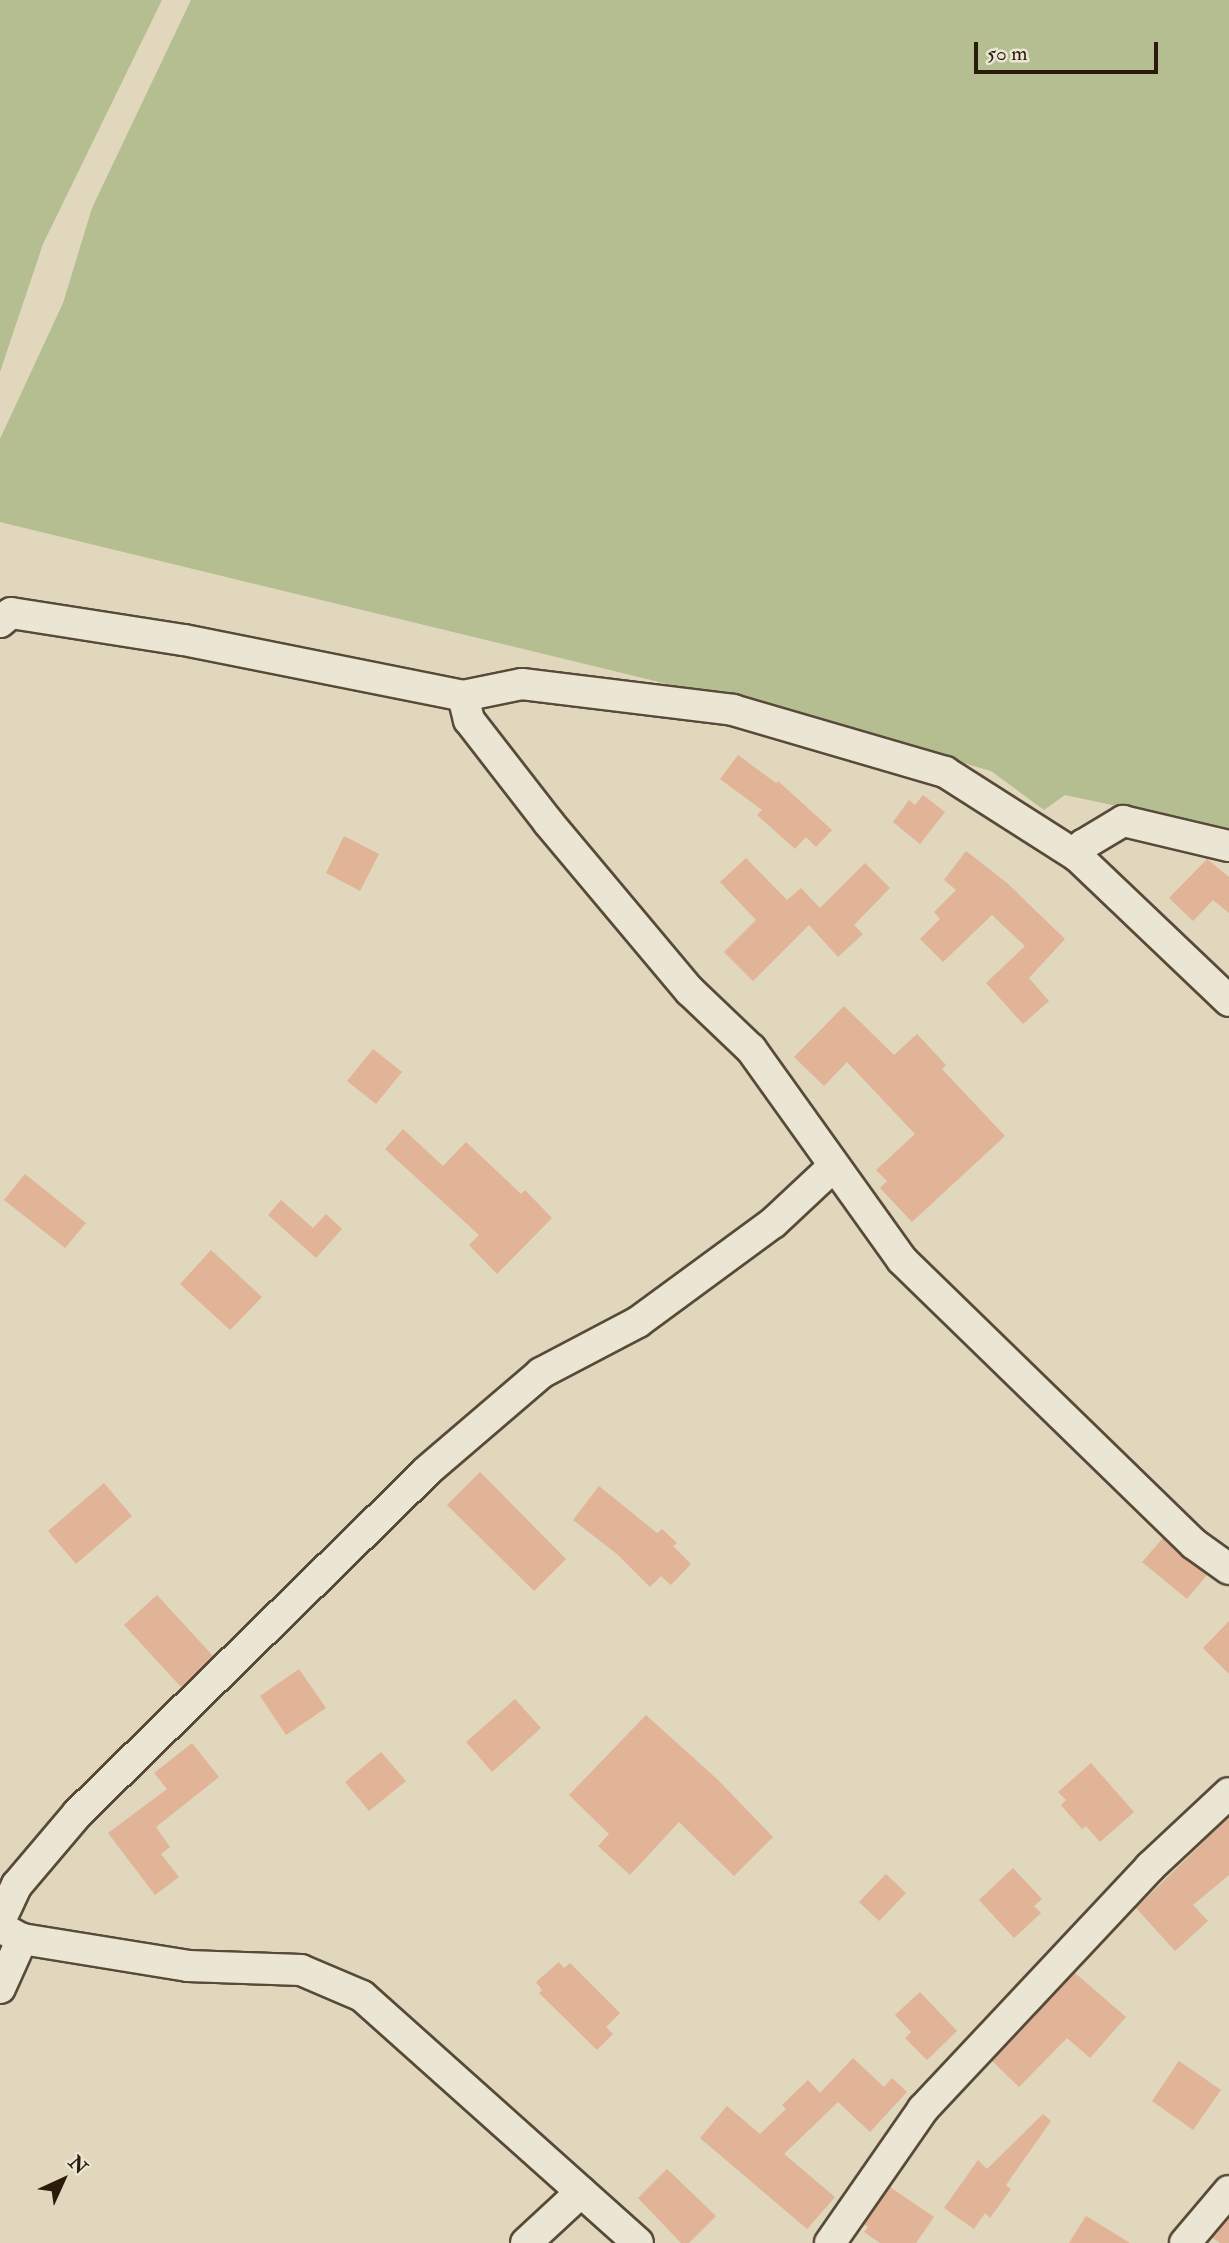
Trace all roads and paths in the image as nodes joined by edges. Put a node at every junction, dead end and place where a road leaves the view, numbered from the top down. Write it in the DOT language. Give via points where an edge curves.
graph roads {
  1 [pos="0,622"];
  2 [pos="463,696"];
  3 [pos="1229,846"];
  4 [pos="1077,856"];
  5 [pos="1229,1001"];
  6 [pos="834,1166"];
  7 [pos="1229,1569"];
  8 [pos="1229,1793"];
  9 [pos="7,1929"];
  10 [pos="0,1988"];
  11 [pos="1229,2191"];
  12 [pos="581,2192"];
  13 [pos="526,2243"];
  14 [pos="638,2243"];
  15 [pos="830,2243"];
  16 [pos="1185,2243"];
  1 -- 2 [label="street" via="11,613 184,640"];
  2 -- 4 [label="street" via="522,684 733,710 945,772"];
  2 -- 6 [label="street" via="469,720 532,801 690,991 751,1049"];
  3 -- 4 [label="street" via="1123,821 1083,845"];
  4 -- 5 [label="street"];
  6 -- 7 [label="street" via="902,1260 1194,1544"];
  6 -- 9 [label="street" via="773,1223 638,1322 541,1373 428,1470 78,1813 17,1885"];
  8 -- 15 [label="street" via="1150,1867 923,2109"];
  9 -- 10 [label="street"];
  9 -- 12 [label="street" via="188,1966 301,1970 362,1996"];
  11 -- 16 [label="street"];
  12 -- 13 [label="street"];
  12 -- 14 [label="street"];
}
